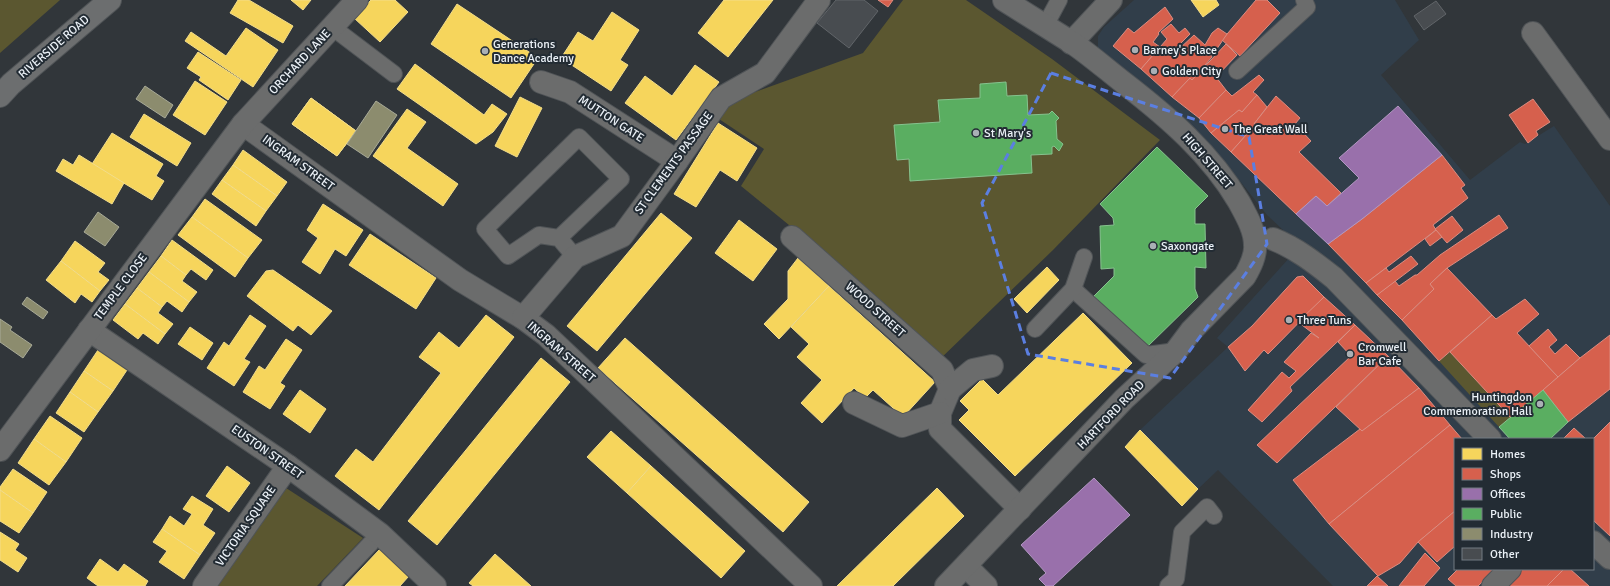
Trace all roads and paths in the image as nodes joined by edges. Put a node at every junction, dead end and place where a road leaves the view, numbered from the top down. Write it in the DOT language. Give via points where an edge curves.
graph roads {
  1 [pos="357,0"];
  2 [pos="819,0"];
  3 [pos="1004,0"];
  4 [pos="1059,0"];
  5 [pos="1111,0"];
  6 [pos="1304,0"];
  7 [pos="107,2"];
  8 [pos="1045,26"];
  9 [pos="332,27"];
  10 [pos="1534,33"];
  11 [pos="1071,43"];
  12 [pos="1237,71"];
  13 [pos="394,74"];
  14 [pos="541,82"];
  15 [pos="0,96"];
  16 [pos="243,124"];
  17 [pos="1610,139"];
  18 [pos="677,162"];
  19 [pos="792,237"];
  20 [pos="1263,237"];
  21 [pos="559,238"];
  22 [pos="575,257"];
  23 [pos="1084,258"];
  24 [pos="1073,289"];
  25 [pos="523,318"];
  26 [pos="1035,329"];
  27 [pos="89,330"];
  28 [pos="1176,351"];
  29 [pos="992,366"];
  30 [pos="950,389"];
  31 [pos="854,403"];
  32 [pos="940,413"];
  33 [pos="1489,438"];
  34 [pos="0,450"];
  35 [pos="288,466"];
  36 [pos="1020,509"];
  37 [pos="1214,516"];
  38 [pos="371,543"];
  39 [pos="1594,543"];
  40 [pos="1610,558"];
  41 [pos="966,566"];
  42 [pos="1509,570"];
  43 [pos="1175,584"];
  44 [pos="204,586"];
  45 [pos="330,586"];
  46 [pos="435,586"];
  47 [pos="811,586"];
  48 [pos="946,586"];
  49 [pos="986,586"];
  50 [pos="1493,586"];
  1 -- 9 [label="street, ORCHARD LANE"];
  2 -- 18 [label="street, ST CLEMENTS PASSAGE" via="765,73 721,98"];
  3 -- 8 [label="street, HIGH STREET"];
  4 -- 8 [label="lane"];
  5 -- 11 [label="street"];
  6 -- 12 [label="lane" via="1307,7"];
  7 -- 15 [label="main road, RIVERSIDE ROAD"];
  8 -- 11 [label="street, HIGH STREET"];
  9 -- 13 [label="lane"];
  9 -- 16 [label="street, ORCHARD LANE"];
  10 -- 17 [label="street"];
  11 -- 20 [label="street, HIGH STREET" via="1146,100 1195,144 1217,169"];
  14 -- 18 [label="street, MUTTON GATE" via="570,92"];
  16 -- 25 [label="street, INGRAM STREET" via="460,280"];
  16 -- 27 [label="street, TEMPLE CLOSE"];
  18 -- 22 [label="street, ST CLEMENTS PASSAGE" via="622,236"];
  19 -- 30 [label="street, WOOD STREET" via="942,370"];
  20 -- 28 [label="street, HARTFORD ROAD" via="1255,245 1254,255 1245,276 1191,331"];
  20 -- 33 [label="street" via="1287,245 1334,278"];
  21 -- 21 [label="lane" via="538,235 508,256 485,229 579,137 621,179"];
  21 -- 22 [label="lane"];
  22 -- 25 [label="street, ST CLEMENTS PASSAGE"];
  23 -- 24 [label="lane"];
  24 -- 26 [label="lane"];
  24 -- 28 [label="lane" via="1146,355"];
  25 -- 47 [label="street, INGRAM STREET" via="546,335"];
  27 -- 34 [label="street, TEMPLE CLOSE"];
  27 -- 35 [label="street, EUSTON STREET"];
  28 -- 36 [label="street, HARTFORD ROAD" via="1124,399"];
  29 -- 30 [label="street" via="973,370"];
  30 -- 32 [label="street"];
  31 -- 32 [label="street" via="902,426"];
  32 -- 36 [label="street" via="940,429"];
  35 -- 44 [label="street, VICTORIA SQUARE"];
  35 -- 46 [label="street, EUSTON STREET" via="380,534"];
  36 -- 41 [label="street, HARTFORD ROAD"];
  37 -- 43 [label="lane" via="1207,507 1182,532"];
  38 -- 45 [label="lane"];
  39 -- 40 [label="street"];
  41 -- 48 [label="street, HARTFORD ROAD"];
  41 -- 49 [label="street"];
  42 -- 50 [label="street"];
}
